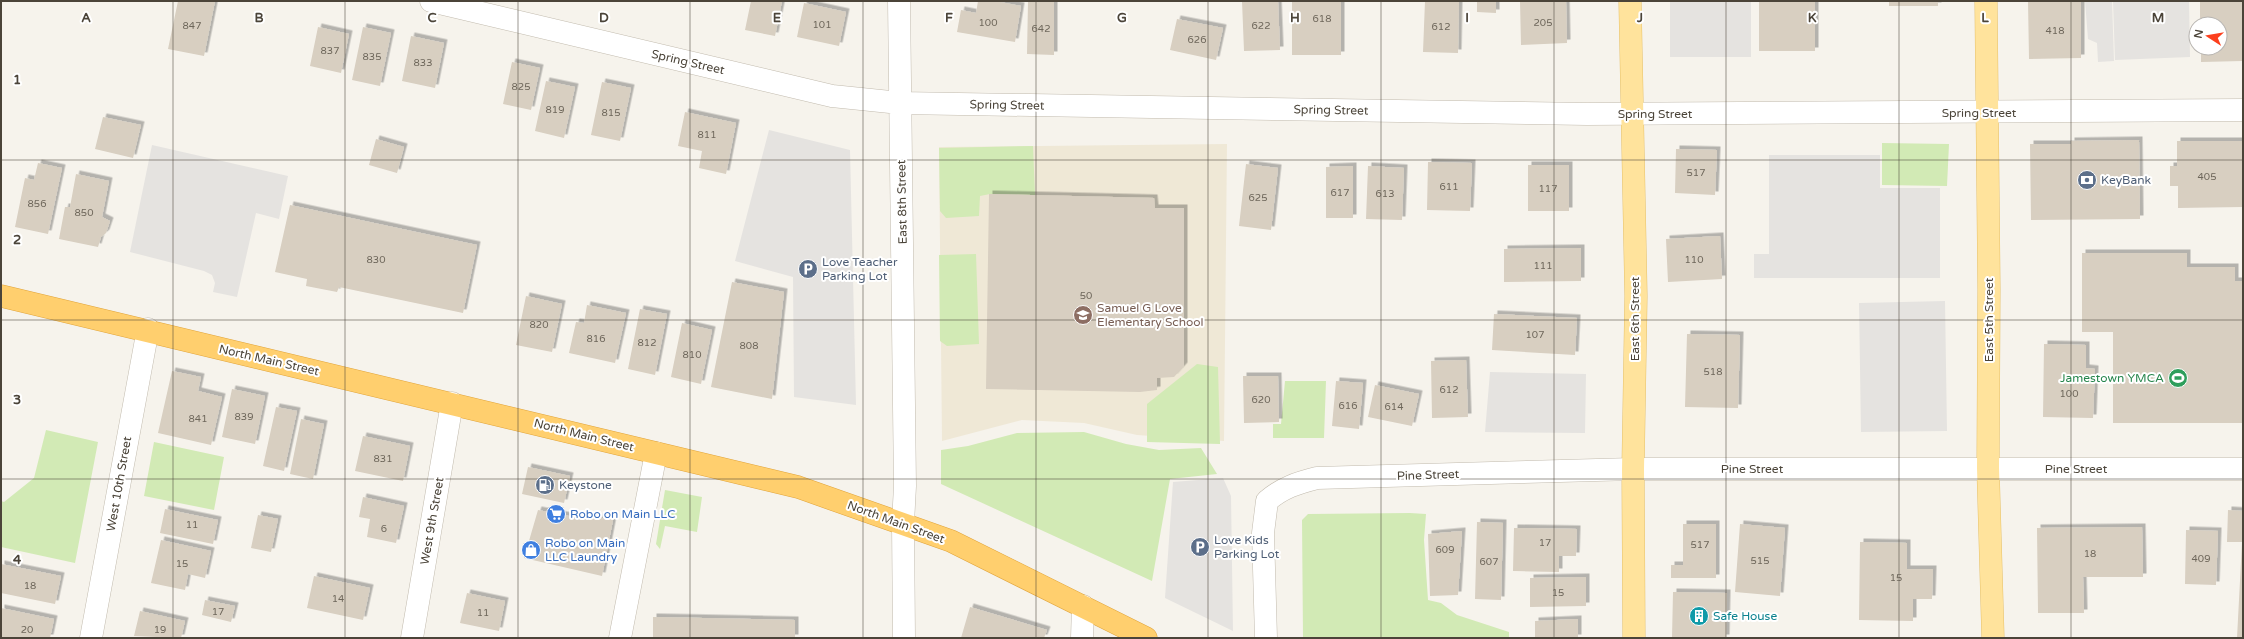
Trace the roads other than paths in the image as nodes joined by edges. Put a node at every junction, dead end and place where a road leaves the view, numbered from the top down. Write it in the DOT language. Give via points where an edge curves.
graph roads {
  1 [pos="431,1"];
  2 [pos="899,1"];
  3 [pos="1630,1"];
  4 [pos="1986,1"];
  5 [pos="900,103"];
  6 [pos="2243,110"];
  7 [pos="1988,113"];
  8 [pos="1632,114"];
  9 [pos="1,296"];
  10 [pos="148,329"];
  11 [pos="452,403"];
  12 [pos="656,453"];
  13 [pos="1988,468"];
  14 [pos="1633,469"];
  15 [pos="2243,469"];
  16 [pos="903,523"];
  17 [pos="1083,606"];
  18 [pos="91,638"];
  19 [pos="412,638"];
  20 [pos="620,638"];
  21 [pos="904,638"];
  22 [pos="1082,638"];
  23 [pos="1146,638"];
  24 [pos="1266,638"];
  25 [pos="1634,638"];
  26 [pos="1993,638"];
  1 -- 5 [label="street, Spring Street" via="834,97"];
  2 -- 5 [label="street, East 8th Street"];
  3 -- 8 [label="main road, East 6th Street"];
  4 -- 7 [label="main road, East 5th Street"];
  5 -- 8 [label="street, Spring Street"];
  5 -- 16 [label="street, East 8th Street" via="905,486"];
  6 -- 7 [label="street, Spring Street"];
  7 -- 8 [label="street, Spring Street"];
  7 -- 13 [label="main road, East 5th Street"];
  8 -- 14 [label="main road, East 6th Street" via="1636,296"];
  9 -- 10 [label="highway, North Main Street"];
  10 -- 11 [label="highway, North Main Street"];
  10 -- 18 [label="street, West 10th Street"];
  11 -- 12 [label="highway, North Main Street"];
  11 -- 19 [label="street, West 9th Street"];
  12 -- 16 [label="highway, North Main Street" via="798,487"];
  12 -- 20 [label="street"];
  13 -- 14 [label="street, Pine Street"];
  13 -- 15 [label="street, Pine Street"];
  13 -- 26 [label="main road, East 5th Street"];
  14 -- 24 [label="street, Pine Street" via="1317,478 1295,483 1267,501 1263,533"];
  14 -- 25 [label="main road, East 6th Street"];
  16 -- 17 [label="highway, North Main Street" via="951,541"];
  16 -- 21 [label="street, East 8th Street"];
  17 -- 22 [label="street"];
  17 -- 23 [label="highway, North Main Street"];
}
